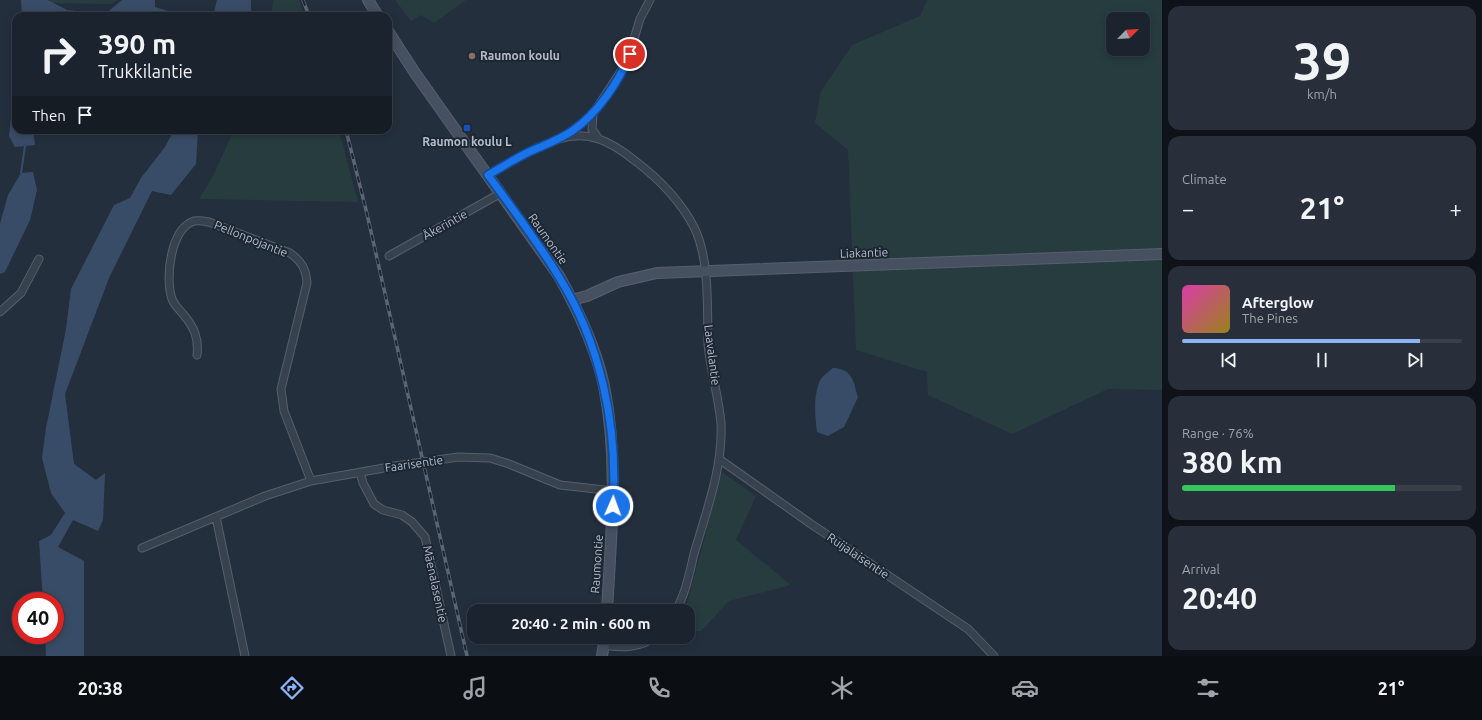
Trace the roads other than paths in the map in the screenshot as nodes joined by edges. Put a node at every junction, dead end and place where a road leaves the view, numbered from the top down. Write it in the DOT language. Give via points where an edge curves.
graph roads {
  1 [pos="368,0"];
  2 [pos="650,0"];
  3 [pos="376,12"];
  4 [pos="392,37"];
  5 [pos="593,114"];
  6 [pos="598,138"];
  7 [pos="559,139"];
  8 [pos="488,175"];
  9 [pos="501,193"];
  10 [pos="1162,254"];
  11 [pos="389,256"];
  12 [pos="39,259"];
  13 [pos="705,272"];
  14 [pos="572,300"];
  15 [pos="0,312"];
  16 [pos="197,356"];
  17 [pos="719,459"];
  18 [pos="360,472"];
  19 [pos="311,481"];
  20 [pos="614,491"];
  21 [pos="216,517"];
  22 [pos="142,548"];
  23 [pos="607,604"];
  24 [pos="678,604"];
  25 [pos="604,644"];
  26 [pos="610,644"];
  27 [pos="638,644"];
  28 [pos="245,656"];
  29 [pos="451,656"];
  30 [pos="602,656"];
  31 [pos="994,656"];
  1 -- 3 [label="street"];
  2 -- 5 [label="street" via="640,19 627,62"];
  4 -- 8 [label="street, Raumontie"];
  5 -- 6 [label="street" via="592,129"];
  5 -- 7 [label="street"];
  6 -- 7 [label="street, Laavalantie" via="579,134"];
  6 -- 13 [label="street, Laavalantie" via="621,149 647,169 680,204 694,228 701,247"];
  7 -- 8 [label="street"];
  8 -- 9 [label="street, Raumontie"];
  9 -- 11 [label="street, Åkerintie"];
  9 -- 14 [label="street, Raumontie" via="559,276"];
  10 -- 13 [label="street, Liakantie"];
  12 -- 15 [label="street" via="21,293"];
  13 -- 14 [label="street, Liakantie" via="657,274 618,282"];
  13 -- 17 [label="street, Laavalantie" via="708,348 721,423"];
  14 -- 20 [label="street, Raumontie" via="596,356 604,386 612,447"];
  16 -- 19 [label="street, Pellonpojantie" via="196,333 172,300 169,285 171,250 188,224 200,220 209,222 290,254 299,260 304,266 307,283 281,389 284,411"];
  17 -- 24 [label="street, Laavalantie" via="688,577"];
  17 -- 31 [label="street, Ruijalaisentie" via="968,629"];
  18 -- 19 [label="street, Faarisentie"];
  18 -- 20 [label="street, Faarisentie" via="458,457 490,458 560,485"];
  18 -- 29 [label="street, Mäenalasentie" via="374,504 383,510 402,515 412,522 425,538"];
  19 -- 21 [label="street, Faarisentie" via="265,496"];
  20 -- 23 [label="street, Raumontie"];
  21 -- 22 [label="street, Faarisentie"];
  21 -- 28 [label="street"];
  25 -- 30 [label="street"];
  26 -- 27 [label="street" via="615,647"];
}
